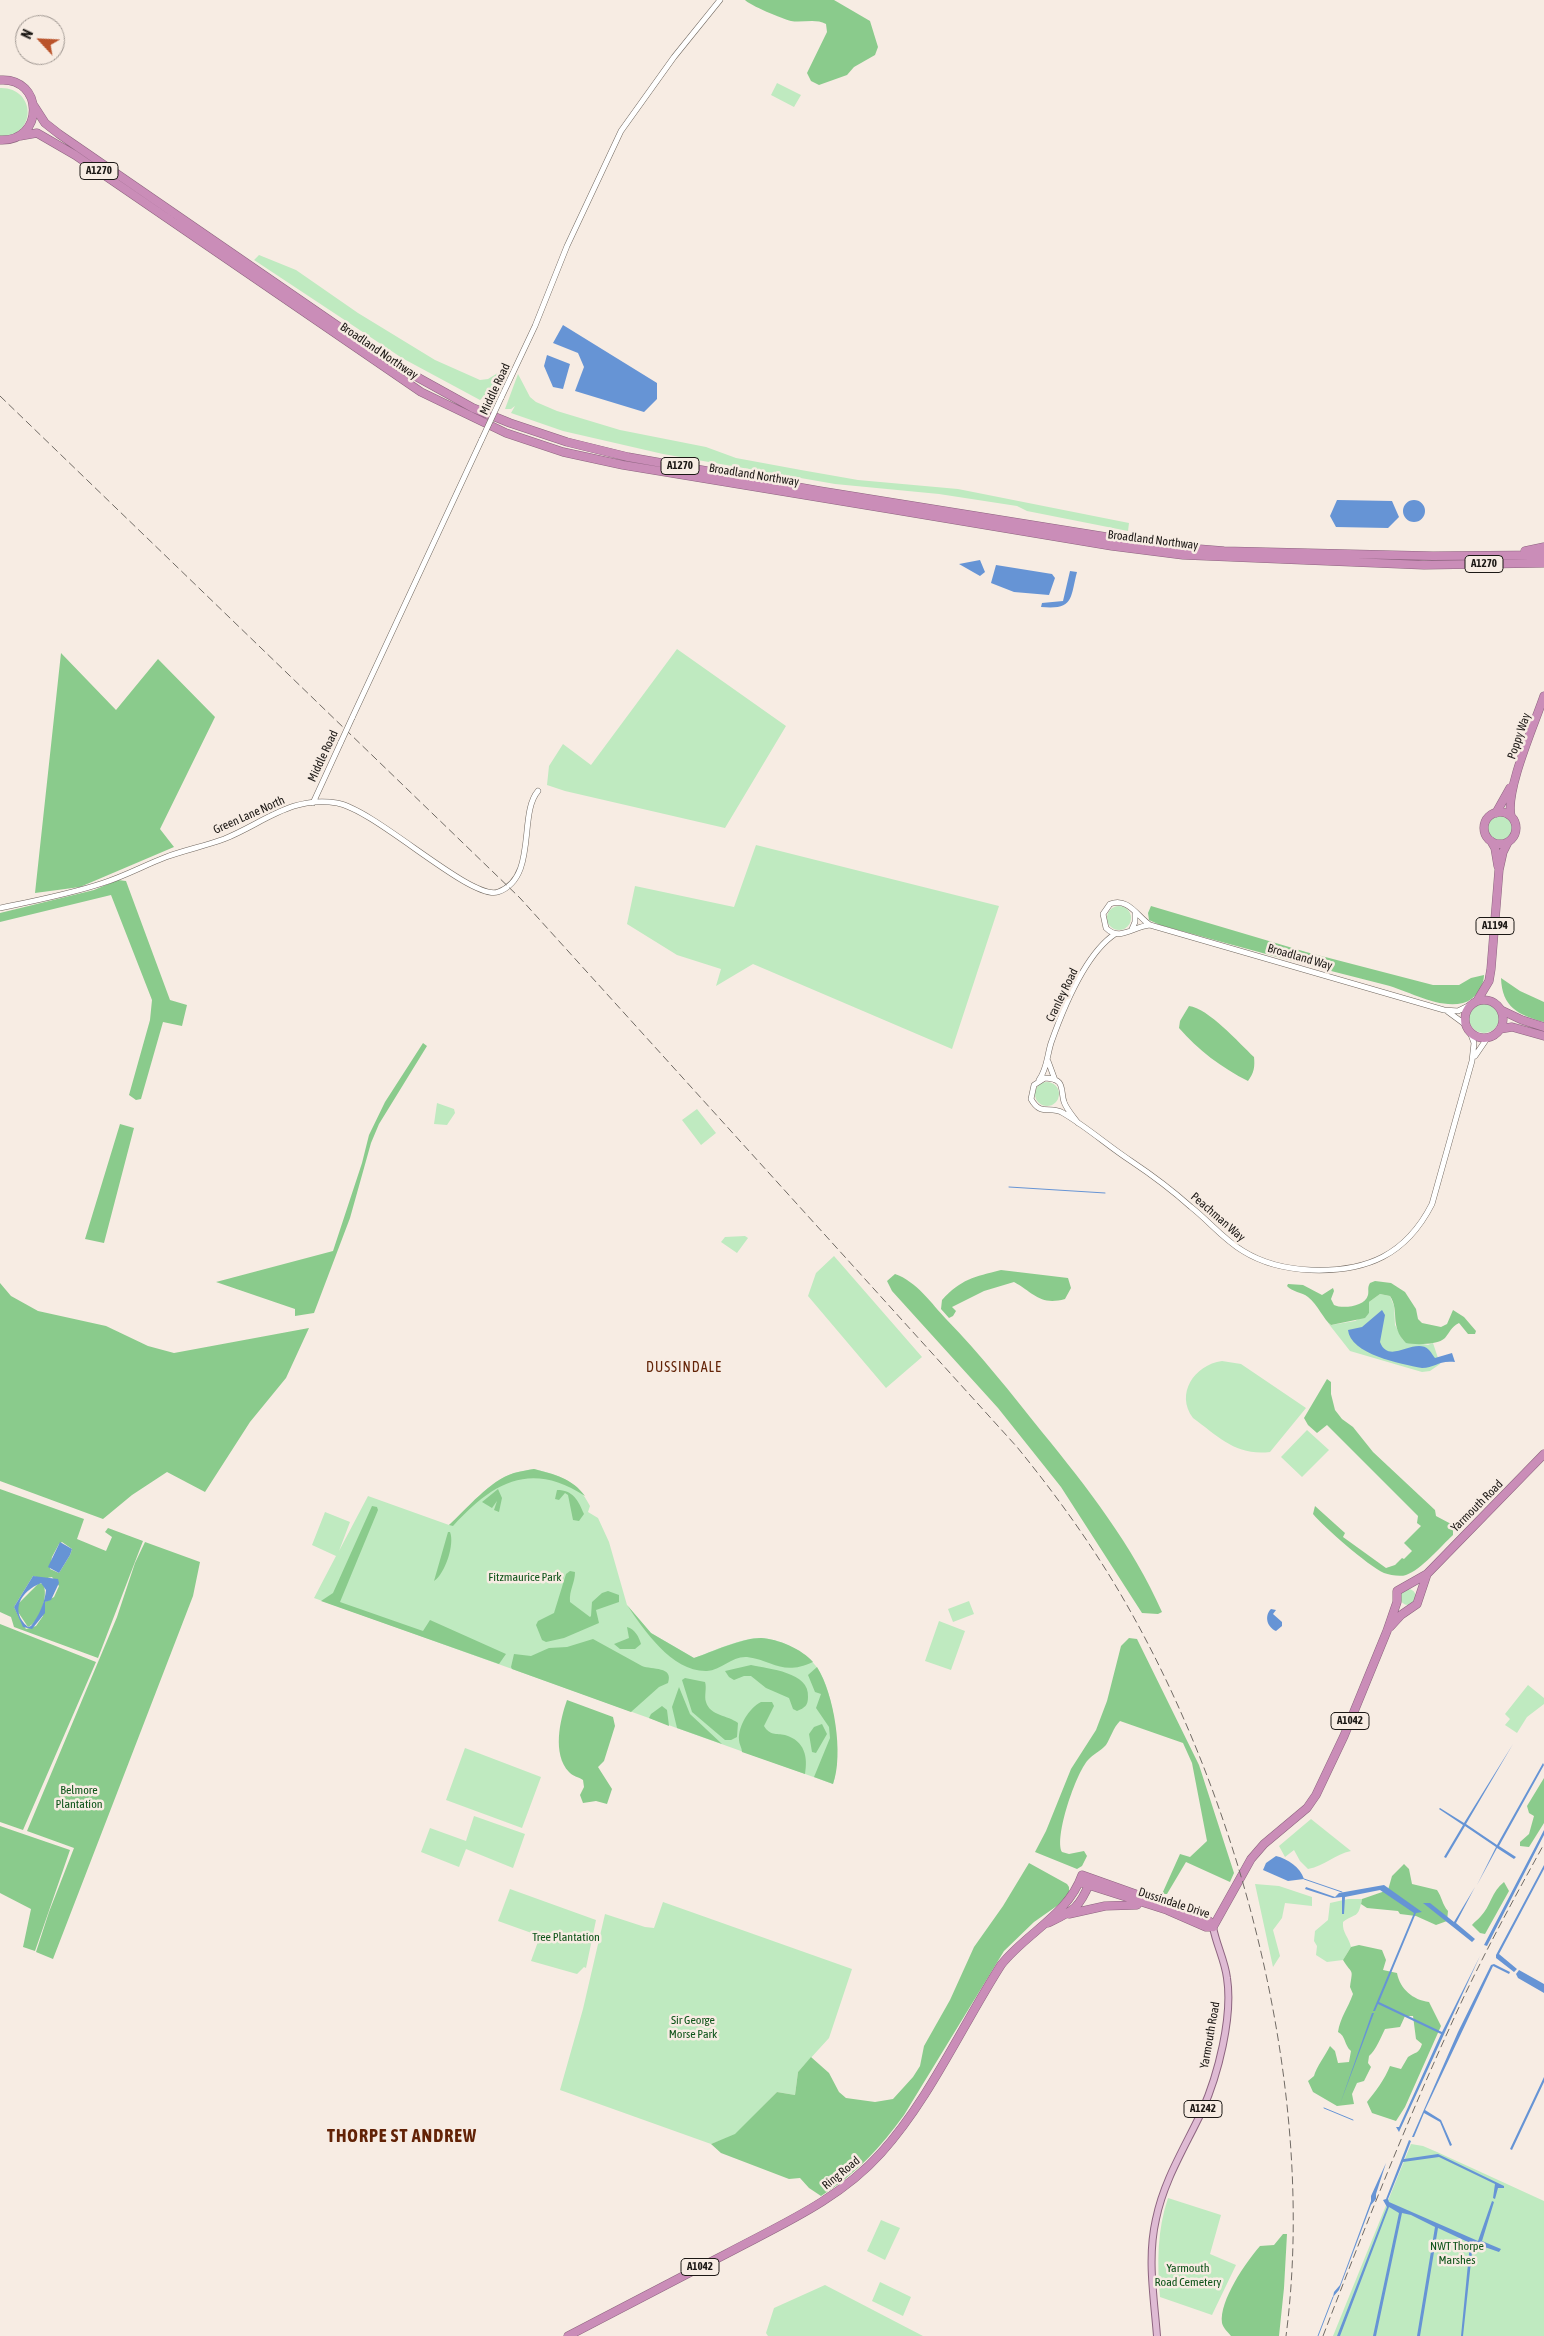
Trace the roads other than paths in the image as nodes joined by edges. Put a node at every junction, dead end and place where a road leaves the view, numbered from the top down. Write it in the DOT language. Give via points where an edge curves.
graph roads {
  1 [pos="720,0"];
  2 [pos="0,80"];
  3 [pos="34,106"];
  4 [pos="20,136"];
  5 [pos="0,140"];
  6 [pos="1544,547"];
  7 [pos="1544,555"];
  8 [pos="1433,556"];
  9 [pos="1544,563"];
  10 [pos="1544,696"];
  11 [pos="1514,782"];
  12 [pos="538,791"];
  13 [pos="313,803"];
  14 [pos="1496,813"];
  15 [pos="1511,816"];
  16 [pos="1490,840"];
  17 [pos="1508,842"];
  18 [pos="1499,870"];
  19 [pos="0,908"];
  20 [pos="1135,914"];
  21 [pos="1150,925"];
  22 [pos="1106,928"];
  23 [pos="1132,929"];
  24 [pos="1115,934"];
  25 [pos="1103,942"];
  26 [pos="1489,981"];
  27 [pos="1474,1003"];
  28 [pos="1498,1006"];
  29 [pos="1444,1010"];
  30 [pos="1466,1025"];
  31 [pos="1544,1027"];
  32 [pos="1500,1029"];
  33 [pos="1470,1032"];
  34 [pos="1544,1036"];
  35 [pos="1488,1037"];
  36 [pos="1048,1061"];
  37 [pos="1472,1061"];
  38 [pos="1039,1080"];
  39 [pos="1055,1080"];
  40 [pos="1063,1100"];
  41 [pos="1053,1110"];
  42 [pos="1078,1122"];
  43 [pos="1544,1454"];
  44 [pos="1427,1574"];
  45 [pos="1407,1586"];
  46 [pos="1420,1593"];
  47 [pos="1397,1602"];
  48 [pos="1410,1610"];
  49 [pos="1387,1631"];
  50 [pos="1085,1881"];
  51 [pos="1146,1905"];
  52 [pos="1069,1914"];
  53 [pos="1049,1919"];
  54 [pos="1213,1927"];
  55 [pos="1038,1928"];
  56 [pos="568,2336"];
  57 [pos="1157,2336"];
  1 -- 13 [label="street, Middle Road, bridge" via="621,131"];
  2 -- 3 [label="highway, Broadland Northway" via="20,84"];
  3 -- 4 [label="highway" via="31,123"];
  3 -- 8 [label="highway, Broadland Northway / A1270" via="45,123 59,134 408,372 473,408 567,442 628,457 734,476 1119,539 1224,551"];
  4 -- 5 [label="highway, Broadland Northway"];
  4 -- 9 [label="highway, Broadland Northway / A1270" via="36,133 75,155 420,392 506,433 563,452 623,465 1183,555 1424,565"];
  6 -- 8 [label="highway" via="1534,551"];
  7 -- 8 [label="highway, Broadland Northway / A1270"];
  10 -- 11 [label="highway, Poppy Way"];
  11 -- 14 [label="highway, Poppy Way"];
  11 -- 15 [label="highway, Poppy Way"];
  12 -- 13 [label="street, Green Lane North" via="532,804 521,866 514,880 494,893 454,875 359,810 337,803"];
  13 -- 19 [label="street, Green Lane North" via="289,807 225,839 167,856 104,883"];
  14 -- 15 [label="highway"];
  14 -- 16 [label="highway" via="1486,823 1485,832"];
  15 -- 17 [label="highway" via="1516,828"];
  16 -- 17 [label="highway" via="1499,844"];
  16 -- 18 [label="highway, A1194"];
  17 -- 18 [label="highway, A1194"];
  18 -- 26 [label="highway, A1194"];
  20 -- 21 [label="street, Broadland Way"];
  20 -- 22 [label="street, Broadland Way" via="1123,902 1110,904 1103,914"];
  20 -- 23 [label="street"];
  21 -- 23 [label="street, Broadland Way"];
  21 -- 29 [label="street, Broadland Way"];
  22 -- 24 [label="street"];
  22 -- 25 [label="street, Cranley Road"];
  23 -- 24 [label="street, Broadland Way"];
  24 -- 25 [label="street, Cranley Road"];
  25 -- 36 [label="street, Cranley Road" via="1065,1009"];
  26 -- 27 [label="highway, A1194"];
  26 -- 28 [label="highway, A1194"];
  27 -- 28 [label="highway" via="1488,1000"];
  27 -- 29 [label="street, Broadland Way" via="1458,1011"];
  27 -- 30 [label="highway" via="1466,1013"];
  28 -- 31 [label="highway" via="1522,1020"];
  28 -- 32 [label="highway" via="1503,1020"];
  29 -- 30 [label="street, Broadland Way"];
  30 -- 33 [label="highway"];
  32 -- 34 [label="highway" via="1512,1027"];
  32 -- 35 [label="highway"];
  33 -- 35 [label="highway"];
  33 -- 37 [label="street, Peachman Way" via="1474,1043"];
  35 -- 37 [label="street, Peachman Way"];
  36 -- 38 [label="street, Cranley Road"];
  36 -- 39 [label="street"];
  37 -- 42 [label="street, Peachman Way" via="1436,1193 1422,1221 1396,1248 1364,1266 1288,1268 1269,1264 1243,1252 1169,1188"];
  38 -- 39 [label="street"];
  38 -- 41 [label="street, Peachman Way" via="1032,1088 1031,1099 1042,1110"];
  39 -- 40 [label="street, Peachman Way" via="1062,1088"];
  40 -- 41 [label="street"];
  40 -- 42 [label="street, Peachman Way"];
  41 -- 42 [label="street, Peachman Way"];
  43 -- 44 [label="highway, Yarmouth Road / A1042"];
  44 -- 45 [label="highway, Yarmouth Road / A1042"];
  44 -- 46 [label="highway, Yarmouth Road / A1042"];
  45 -- 46 [label="highway" via="1415,1587"];
  45 -- 47 [label="highway, Yarmouth Road / A1042" via="1398,1591"];
  46 -- 48 [label="highway, Yarmouth Road / A1042" via="1419,1601"];
  47 -- 48 [label="highway"];
  47 -- 49 [label="highway, Yarmouth Road / A1042"];
  48 -- 49 [label="highway, Yarmouth Road / A1042"];
  49 -- 54 [label="highway, Yarmouth Road / A1042" via="1316,1795 1301,1814 1251,1859"];
  50 -- 51 [label="highway, Dussindale Drive / A1042"];
  50 -- 52 [label="highway, Ring Road / A1042" via="1080,1901"];
  50 -- 53 [label="highway, Ring Road / A1042"];
  50 -- 53 [label="highway, A1042" via="1076,1899"];
  50 -- 54 [label="highway, Dussindale Drive" via="1209,1921"];
  51 -- 52 [label="highway, A1042" via="1105,1906"];
  51 -- 54 [label="highway, Dussindale Drive / A1042"];
  52 -- 55 [label="highway, Ring Road / A1042"];
  53 -- 55 [label="highway, Ring Road / A1042"];
  54 -- 57 [label="main road, Yarmouth Road / A1242" via="1227,1978 1226,2025 1208,2096 1166,2184 1155,2220 1151,2264"];
  55 -- 56 [label="highway, Ring Road / A1042" via="1001,1965 906,2123 857,2177 782,2224"];
}
